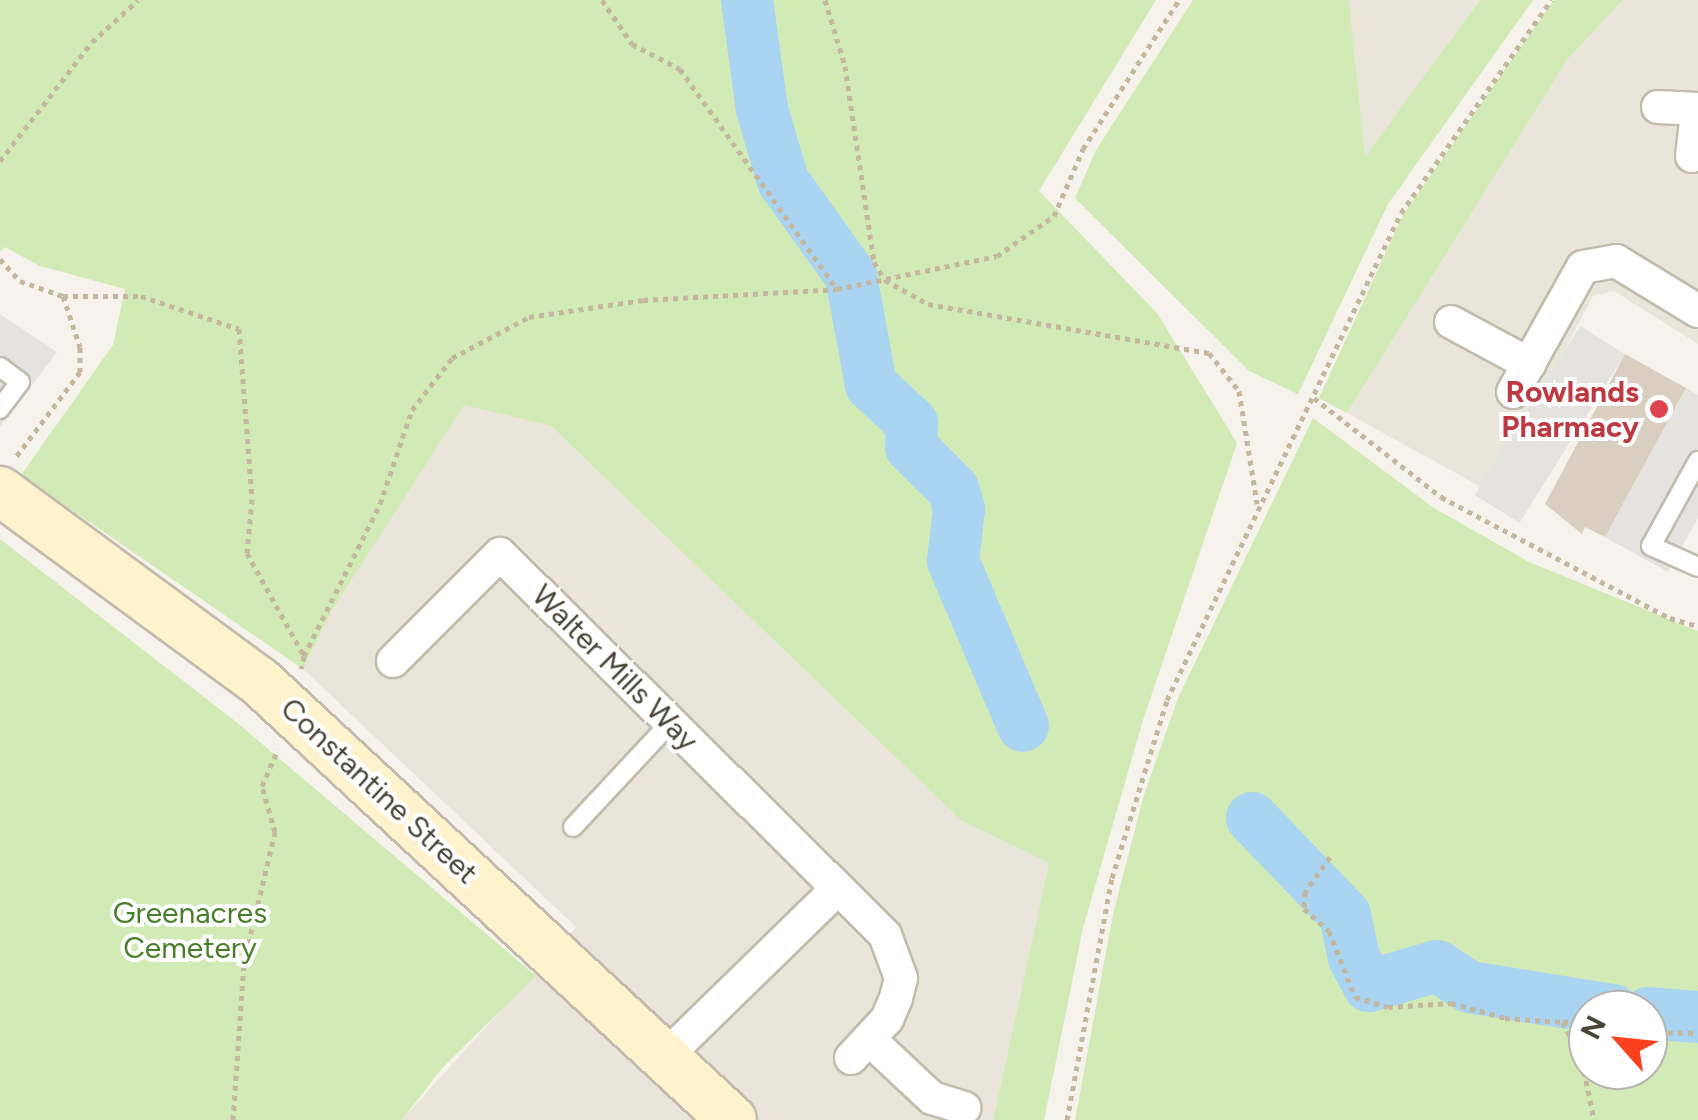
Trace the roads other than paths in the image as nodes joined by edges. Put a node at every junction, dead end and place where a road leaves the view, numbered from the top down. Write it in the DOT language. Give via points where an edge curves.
graph roads {
  1 [pos="1658,107"];
  2 [pos="1697,111"];
  3 [pos="1692,156"];
  4 [pos="1698,312"];
  5 [pos="1451,322"];
  6 [pos="0,367"];
  7 [pos="0,409"];
  8 [pos="1698,461"];
  9 [pos="5,477"];
  10 [pos="1698,567"];
  11 [pos="394,661"];
  12 [pos="670,723"];
  13 [pos="573,827"];
  14 [pos="836,890"];
  15 [pos="667,1055"];
  16 [pos="965,1108"];
  17 [pos="732,1120"];
  1 -- 2 [label="street"];
  2 -- 3 [label="street"];
  4 -- 5 [label="street" via="1642,275 1601,260 1573,278 1521,378"];
  6 -- 7 [label="lane" via="20,382"];
  8 -- 10 [label="lane" via="1651,546"];
  9 -- 15 [label="street, Constantine Street" via="291,710"];
  11 -- 12 [label="street, Walter Mills Way" via="500,554"];
  12 -- 13 [label="lane"];
  12 -- 14 [label="street, Walter Mills Way"];
  14 -- 15 [label="street"];
  14 -- 16 [label="street, Walter Mills Way" via="885,936 897,958 896,998 861,1049 932,1098"];
  15 -- 17 [label="street, Constantine Street"];
}
